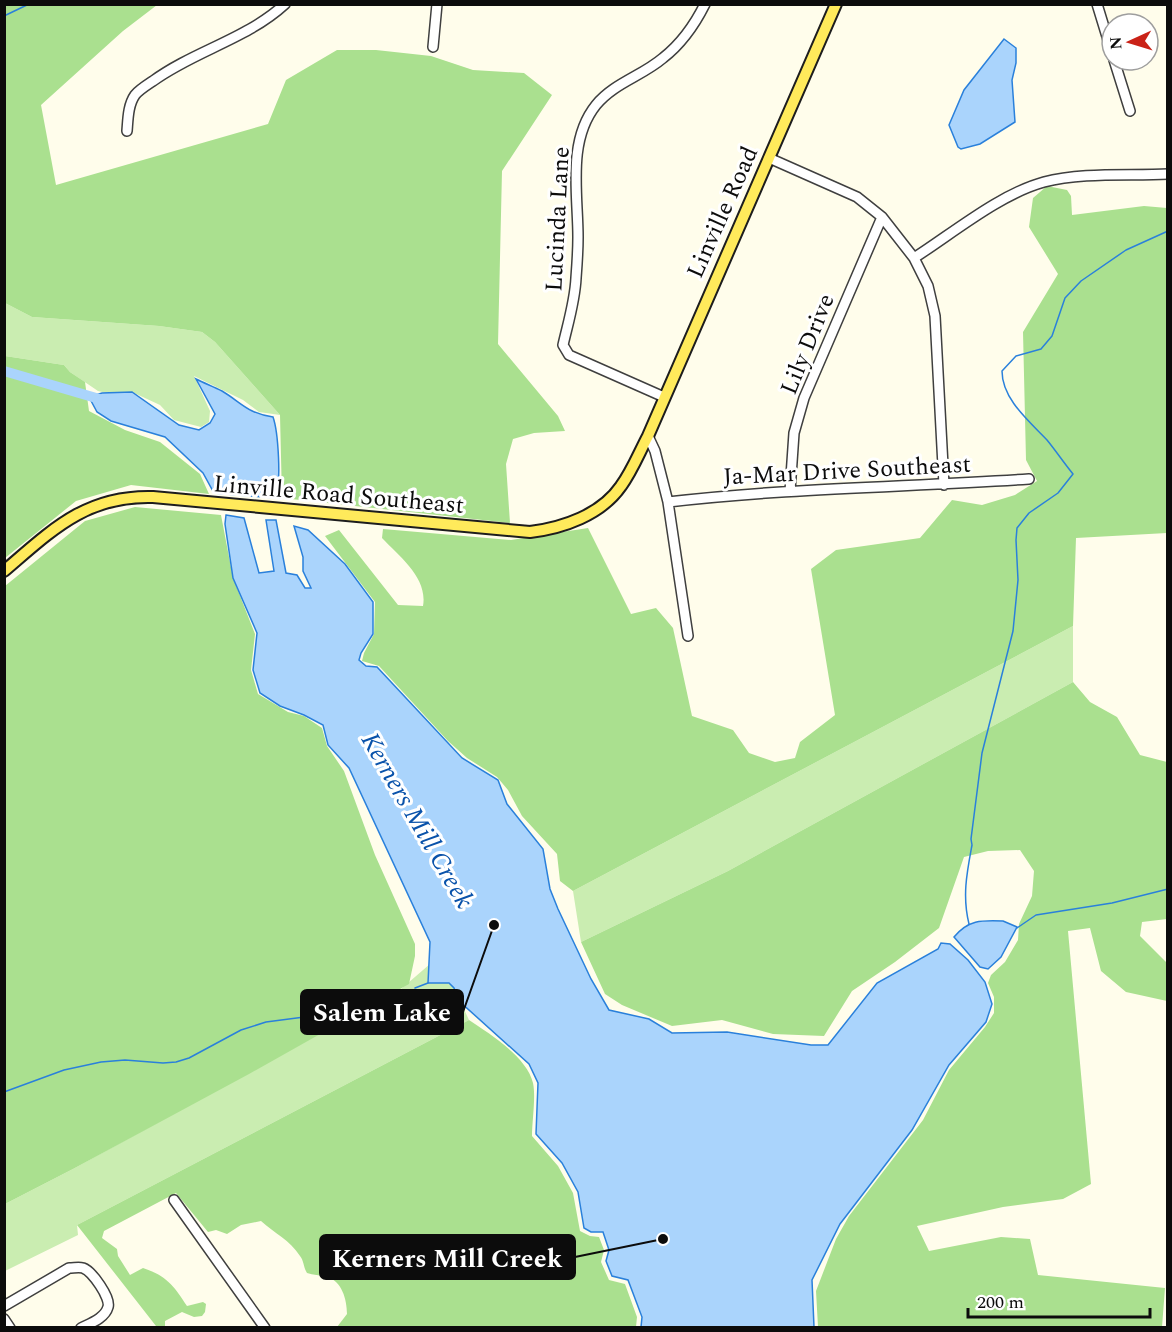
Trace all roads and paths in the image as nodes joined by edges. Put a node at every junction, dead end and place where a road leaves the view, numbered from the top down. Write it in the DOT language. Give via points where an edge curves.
graph roads {
  1 [pos="285,4"];
  2 [pos="436,4"];
  3 [pos="705,4"];
  4 [pos="836,4"];
  5 [pos="434,47"];
  6 [pos="1118,72"];
  7 [pos="1130,111"];
  8 [pos="127,131"];
  9 [pos="769,158"];
  10 [pos="1167,174"];
  11 [pos="882,217"];
  12 [pos="915,258"];
  13 [pos="664,397"];
  14 [pos="648,436"];
  15 [pos="1029,478"];
  16 [pos="944,485"];
  17 [pos="790,492"];
  18 [pos="668,502"];
  19 [pos="4,571"];
  20 [pos="688,636"];
  21 [pos="174,1200"];
  22 [pos="4,1306"];
  23 [pos="4,1319"];
  24 [pos="10,1328"];
  25 [pos="81,1328"];
  26 [pos="265,1328"];
  1 -- 8 [label="street" via="236,38 170,68 147,85 132,102"];
  2 -- 5 [label="street"];
  3 -- 13 [label="street, Lucinda Lane" via="680,42 663,59 615,88 596,105 580,137 576,168 576,281 563,345 569,355"];
  4 -- 9 [label="main road, Linville Road"];
  6 -- 7 [label="street"];
  9 -- 11 [label="street" via="850,193"];
  9 -- 13 [label="main road, Linville Road"];
  10 -- 12 [label="street" via="1123,174 1032,186 1004,199"];
  11 -- 12 [label="street"];
  11 -- 17 [label="street, Lily Drive" via="804,398 794,433"];
  12 -- 16 [label="street" via="928,286 935,316"];
  13 -- 14 [label="main road, Linville Road"];
  14 -- 18 [label="street"];
  14 -- 19 [label="main road, Linville Road Southeast" via="629,474 606,502 576,520 541,531 131,497 101,503 73,516"];
  15 -- 16 [label="street, Ja-Mar Drive Southeast"];
  16 -- 17 [label="street, Ja-Mar Drive Southeast"];
  17 -- 18 [label="street, Ja-Mar Drive Southeast"];
  18 -- 20 [label="street"];
  21 -- 26 [label="street"];
  22 -- 25 [label="street" via="69,1268 81,1267 91,1272 109,1300 108,1309 100,1318"];
  23 -- 24 [label="street"];
}
